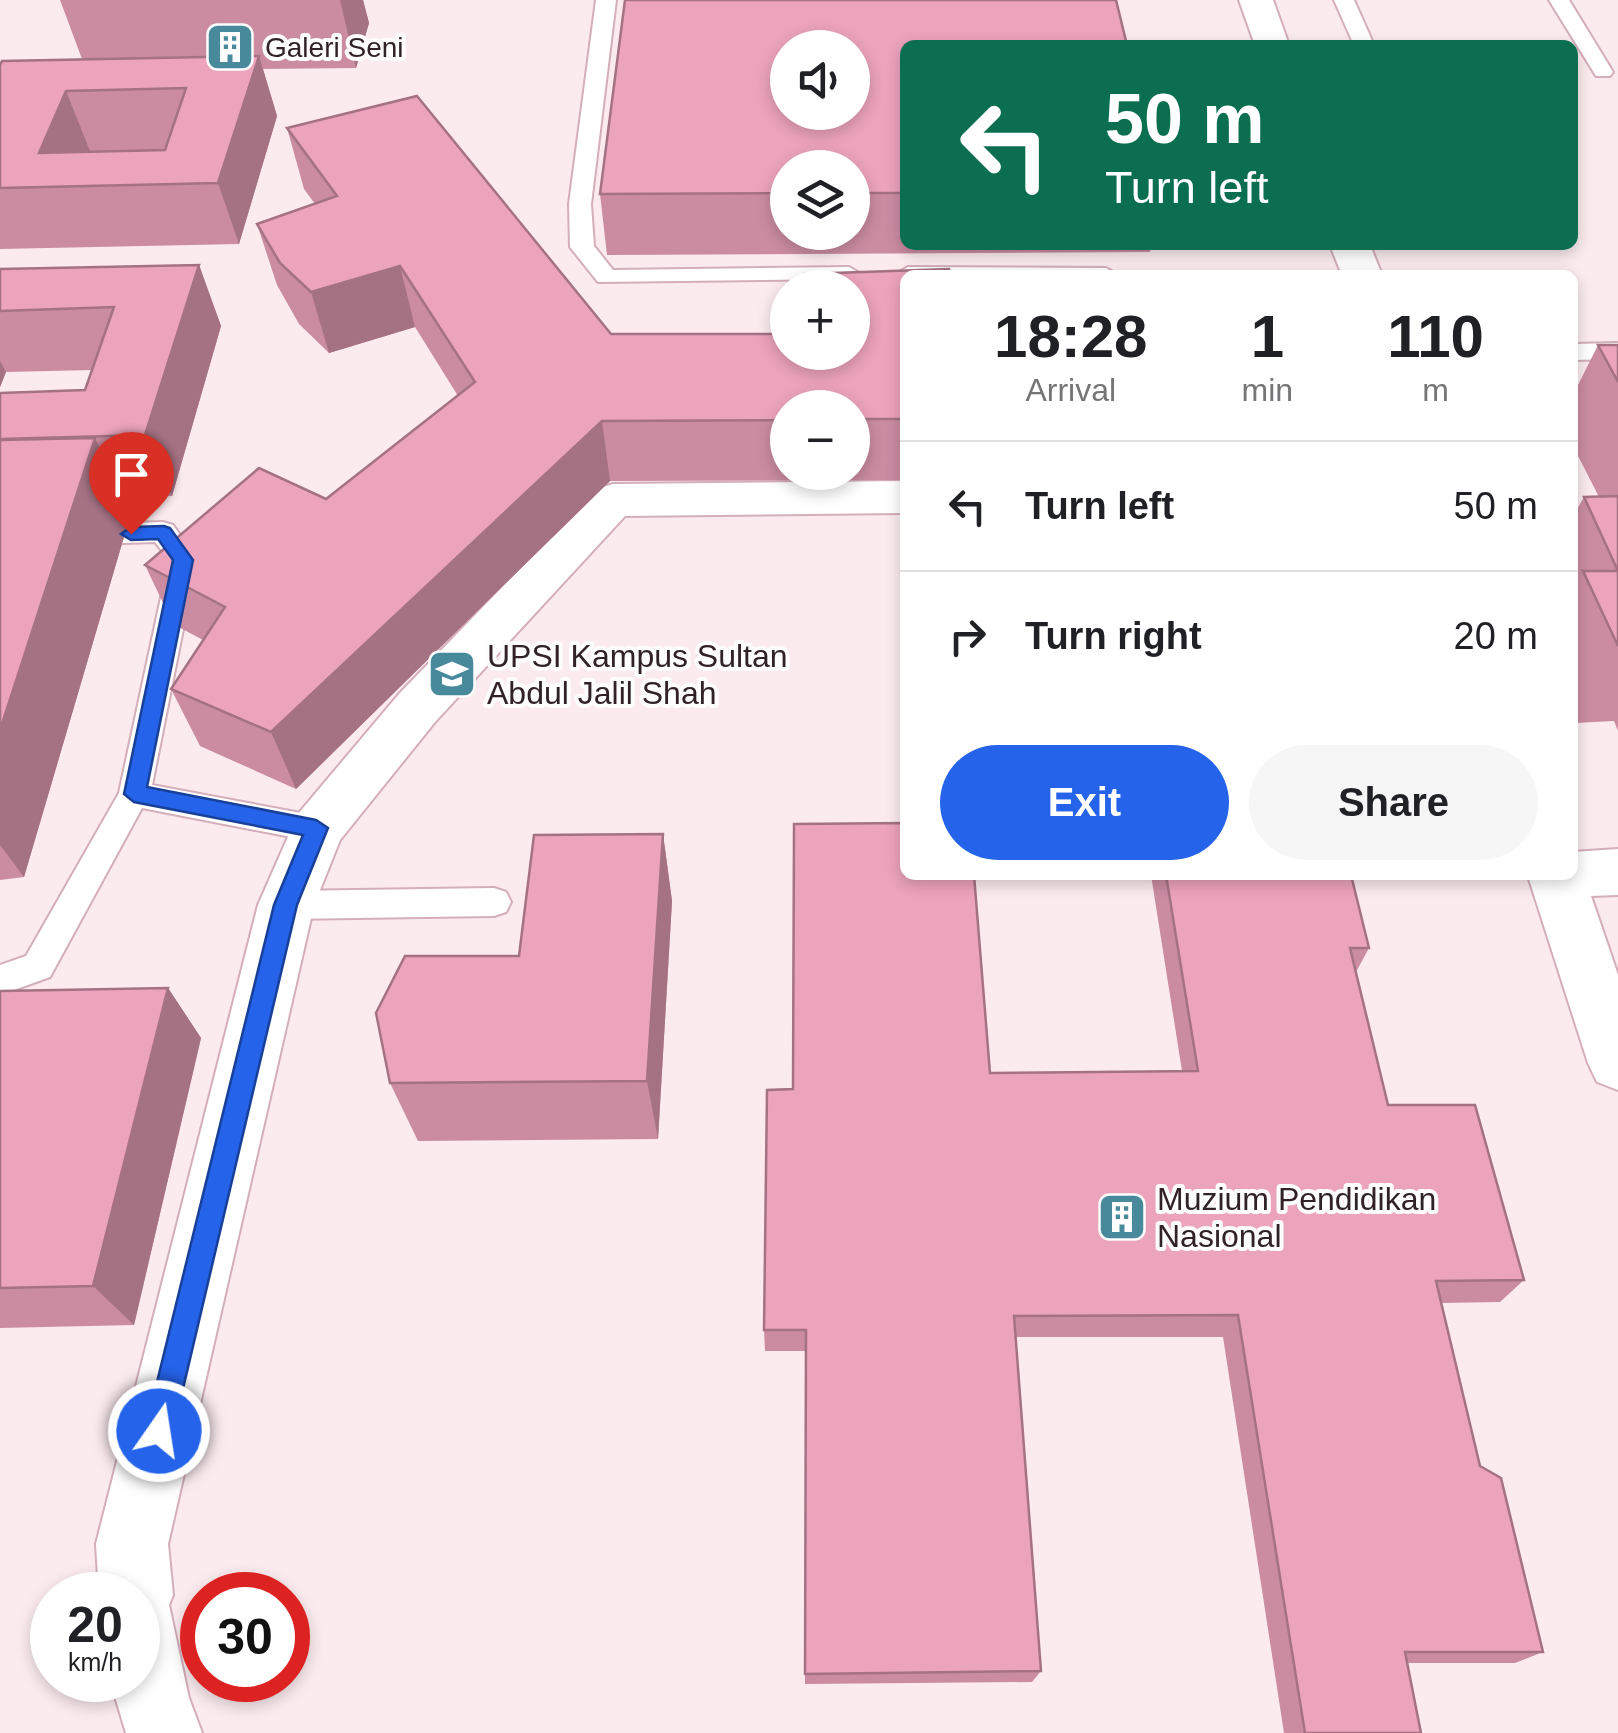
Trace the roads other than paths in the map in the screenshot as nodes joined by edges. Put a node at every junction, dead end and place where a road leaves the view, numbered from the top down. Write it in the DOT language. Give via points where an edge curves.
graph roads {
  1 [pos="606,0"];
  2 [pos="1256,0"];
  3 [pos="1344,0"];
  4 [pos="1559,0"];
  5 [pos="1270,40"];
  6 [pos="1362,40"];
  7 [pos="1578,72"];
  8 [pos="1611,72"];
  9 [pos="900,275"];
  10 [pos="1618,350"];
  11 [pos="1578,352"];
  12 [pos="900,497"];
  13 [pos="0,537"];
  14 [pos="134,794"];
  15 [pos="316,828"];
  16 [pos="1618,872"];
  17 [pos="1578,875"];
  18 [pos="1557,880"];
  19 [pos="494,902"];
  20 [pos="286,905"];
  21 [pos="0,980"];
  22 [pos="1618,1063"];
  23 [pos="134,1572"];
  24 [pos="153,1702"];
  25 [pos="164,1733"];
  1 -- 9 [label="lane" via="580,204 582,247 606,277"];
  2 -- 5 [label="street"];
  3 -- 6 [label="lane"];
  4 -- 8 [label="lane"];
  7 -- 8 [label="lane"];
  10 -- 11 [label="lane"];
  12 -- 15 [label="street" via="612,500 417,708"];
  13 -- 14 [label="lane" via="164,532 183,560"];
  14 -- 15 [label="lane"];
  14 -- 21 [label="lane" via="38,967"];
  15 -- 20 [label="street"];
  16 -- 17 [label="street"];
  18 -- 22 [label="street"];
  19 -- 20 [label="lane"];
  20 -- 23 [label="street" via="132,1544"];
  24 -- 25 [label="street"];
}
